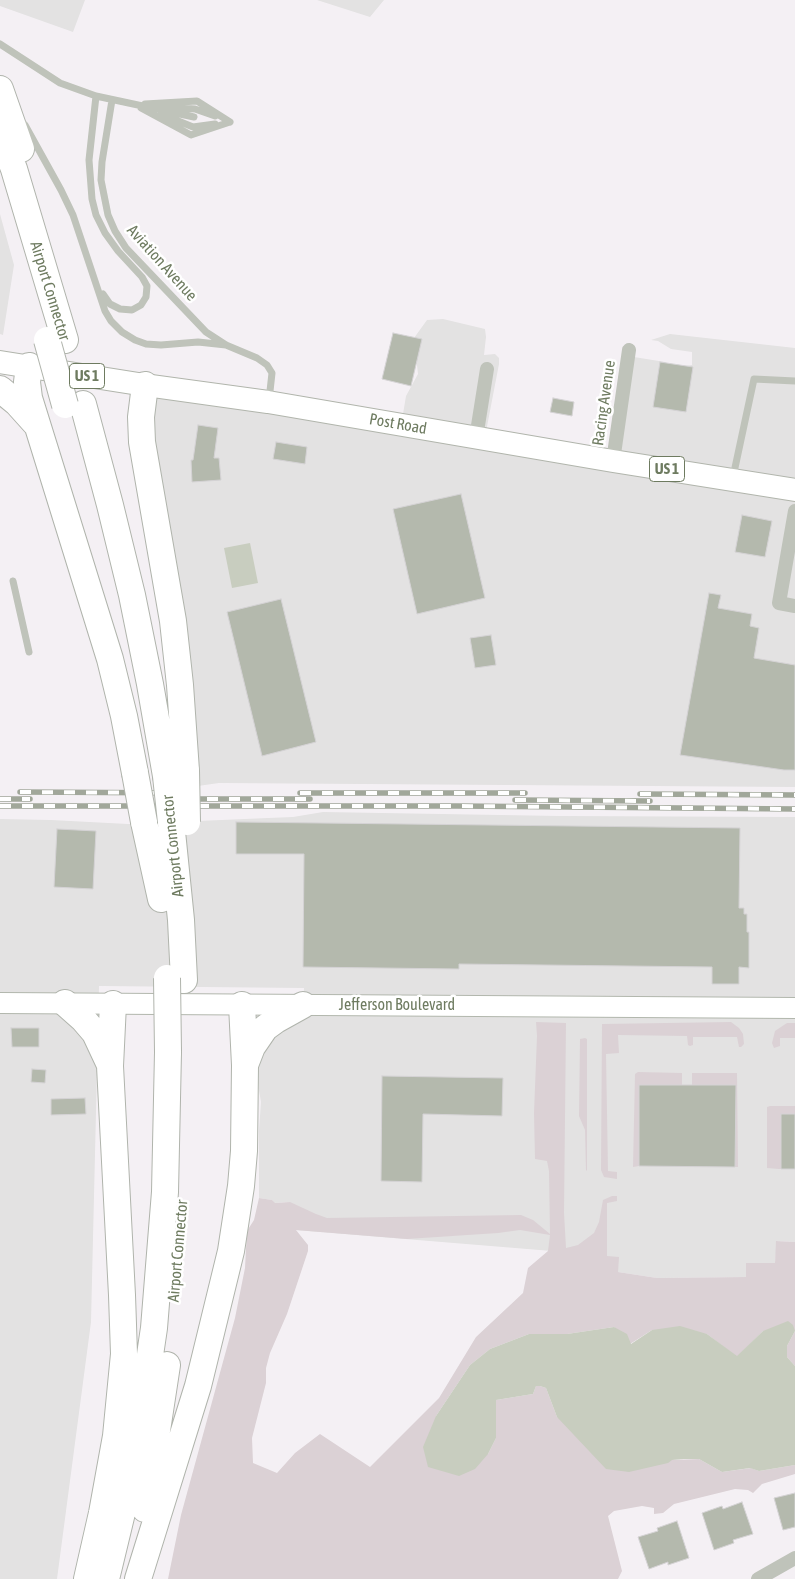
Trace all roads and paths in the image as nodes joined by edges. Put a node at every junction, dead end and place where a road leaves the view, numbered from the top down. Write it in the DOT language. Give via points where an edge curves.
graph roads {
  1 [pos="0,44"];
  2 [pos="0,89"];
  3 [pos="96,96"];
  4 [pos="112,100"];
  5 [pos="134,104"];
  6 [pos="15,111"];
  7 [pos="194,117"];
  8 [pos="10,125"];
  9 [pos="0,169"];
  10 [pos="96,281"];
  11 [pos="53,297"];
  12 [pos="56,340"];
  13 [pos="226,346"];
  14 [pos="629,350"];
  15 [pos="0,362"];
  16 [pos="28,366"];
  17 [pos="487,369"];
  18 [pos="795,381"];
  19 [pos="145,386"];
  20 [pos="0,389"];
  21 [pos="268,402"];
  22 [pos="38,428"];
  23 [pos="476,438"];
  24 [pos="613,461"];
  25 [pos="733,480"];
  26 [pos="795,490"];
  27 [pos="795,511"];
  28 [pos="13,581"];
  29 [pos="795,606"];
  30 [pos="29,652"];
  31 [pos="158,773"];
  32 [pos="164,822"];
  33 [pos="178,975"];
  34 [pos="0,1003"];
  35 [pos="66,1004"];
  36 [pos="113,1004"];
  37 [pos="242,1005"];
  38 [pos="302,1005"];
  39 [pos="795,1008"];
  40 [pos="177,1053"];
  41 [pos="245,1065"];
  42 [pos="110,1066"];
  43 [pos="795,1558"];
  44 [pos="87,1579"];
  45 [pos="106,1579"];
  46 [pos="132,1579"];
  47 [pos="138,1579"];
  48 [pos="758,1579"];
  1 -- 3 [label="lane" via="60,83"];
  2 -- 6 [label="lane"];
  2 -- 11 [label="highway" via="24,163"];
  3 -- 4 [label="lane"];
  3 -- 10 [label="lane, Aviation Avenue" via="89,160 92,199 105,233 147,286 146,297 132,310 120,310 110,304"];
  4 -- 5 [label="lane"];
  4 -- 13 [label="lane, Aviation Avenue" via="101,180 115,230 126,248 197,324"];
  5 -- 5 [label="lane" via="195,109 230,122 193,126"];
  5 -- 7 [label="lane"];
  8 -- 10 [label="lane" via="61,190"];
  8 -- 11 [label="highway, Airport Connector" via="14,169"];
  9 -- 12 [label="highway, Airport Connector"];
  10 -- 13 [label="lane" via="111,321 135,340 161,345 198,342"];
  11 -- 12 [label="highway, Airport Connector"];
  12 -- 31 [label="highway, Airport Connector, bridge" via="74,405 132,677"];
  13 -- 21 [label="lane, Aviation Avenue" via="267,365 272,373"];
  14 -- 24 [label="street, Racing Avenue"];
  15 -- 16 [label="main road, Post Road / US 1"];
  16 -- 19 [label="main road, Post Road / US 1"];
  16 -- 22 [label="highway" via="28,390"];
  17 -- 23 [label="street"];
  18 -- 25 [label="lane" via="754,379"];
  19 -- 21 [label="main road, Post Road / US 1"];
  19 -- 31 [label="highway" via="142,442 173,621 180,694"];
  20 -- 22 [label="highway"];
  21 -- 23 [label="main road, Post Road / US 1"];
  22 -- 31 [label="highway" via="113,669 124,716"];
  23 -- 24 [label="main road, Post Road / US 1"];
  24 -- 25 [label="main road, Post Road / US 1"];
  25 -- 26 [label="main road, Post Road / US 1"];
  27 -- 29 [label="street" via="779,603"];
  28 -- 30 [label="lane"];
  31 -- 32 [label="highway, bridge"];
  31 -- 32 [label="highway, Airport Connector"];
  32 -- 33 [label="highway, Airport Connector" via="161,899"];
  32 -- 33 [label="highway" via="189,888"];
  33 -- 40 [label="highway, Airport Connector, bridge"];
  34 -- 35 [label="main road, Jefferson Boulevard"];
  35 -- 36 [label="main road, Jefferson Boulevard"];
  35 -- 42 [label="highway" via="95,1033"];
  36 -- 37 [label="main road, Jefferson Boulevard"];
  36 -- 42 [label="highway"];
  37 -- 38 [label="main road, Jefferson Boulevard"];
  37 -- 41 [label="highway"];
  38 -- 39 [label="main road, Jefferson Boulevard"];
  38 -- 41 [label="highway" via="265,1028"];
  40 -- 45 [label="highway, Airport Connector" via="154,1328 134,1463"];
  40 -- 46 [label="highway, Airport Connector" via="184,1177 176,1290 154,1460"];
  41 -- 47 [label="highway" via="244,1151 231,1251 198,1386"];
  42 -- 44 [label="highway" via="124,1354 116,1436"];
  43 -- 48 [label="street"];
}
